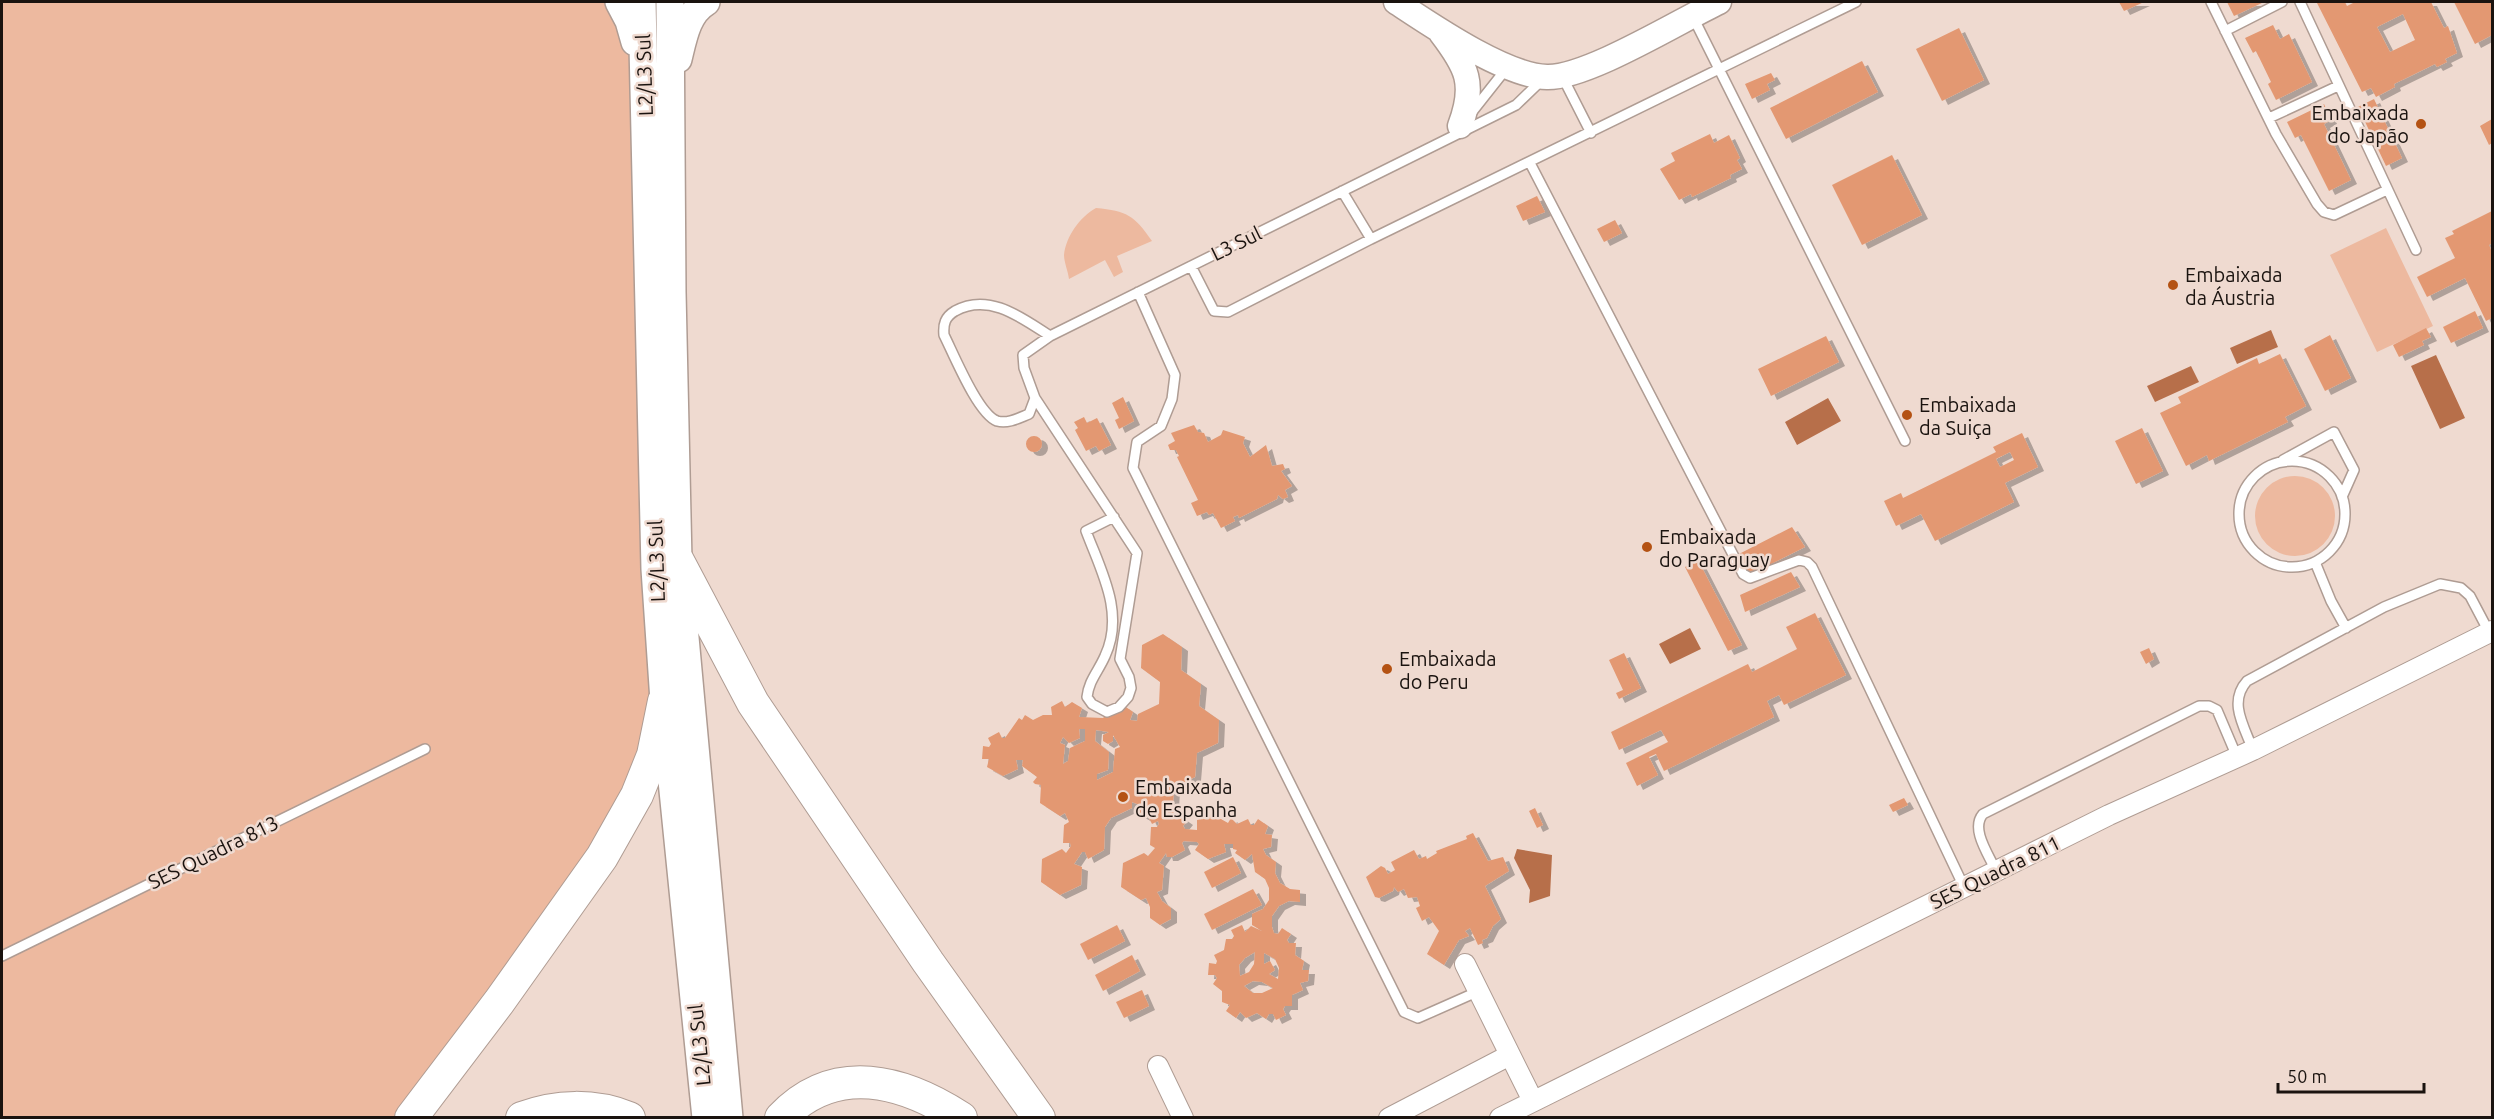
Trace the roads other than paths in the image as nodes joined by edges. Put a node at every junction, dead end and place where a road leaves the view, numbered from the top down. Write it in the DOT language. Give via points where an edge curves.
graph roads {
  1 [pos="619,2"];
  2 [pos="642,2"];
  3 [pos="670,2"];
  4 [pos="706,2"];
  5 [pos="1396,2"];
  6 [pos="1719,2"];
  7 [pos="1856,2"];
  8 [pos="2211,2"];
  9 [pos="2282,2"];
  10 [pos="2300,2"];
  11 [pos="1692,15"];
  12 [pos="1438,29"];
  13 [pos="2225,31"];
  14 [pos="1508,66"];
  15 [pos="1720,70"];
  16 [pos="644,73"];
  17 [pos="1554,77"];
  18 [pos="2338,86"];
  19 [pos="671,89"];
  20 [pos="2268,118"];
  21 [pos="1456,132"];
  22 [pos="1591,133"];
  23 [pos="1530,163"];
  24 [pos="1342,190"];
  25 [pos="2387,190"];
  26 [pos="1371,239"];
  27 [pos="2416,250"];
  28 [pos="1191,266"];
  29 [pos="1138,292"];
  30 [pos="1050,336"];
  31 [pos="1035,398"];
  32 [pos="1905,441"];
  33 [pos="2280,462"];
  34 [pos="2342,496"];
  35 [pos="1114,517"];
  36 [pos="678,561"];
  37 [pos="2315,562"];
  38 [pos="1130,602"];
  39 [pos="1113,607"];
  40 [pos="2346,628"];
  41 [pos="2491,632"];
  42 [pos="1105,655"];
  43 [pos="1120,659"];
  44 [pos="664,701"];
  45 [pos="425,749"];
  46 [pos="2245,753"];
  47 [pos="1996,871"];
  48 [pos="1964,887"];
  49 [pos="2,956"];
  50 [pos="1465,964"];
  51 [pos="1479,991"];
  52 [pos="1510,1055"];
  53 [pos="1158,1066"];
  54 [pos="1533,1101"];
  55 [pos="411,1118"];
  56 [pos="522,1118"];
  57 [pos="629,1118"];
  58 [pos="706,1118"];
  59 [pos="729,1118"];
  60 [pos="781,1118"];
  61 [pos="961,1118"];
  62 [pos="1039,1118"];
  63 [pos="1183,1118"];
  64 [pos="1389,1118"];
  65 [pos="1500,1118"];
  1 -- 16 [label="main road" via="629,21"];
  2 -- 16 [label="main road, L2/L3 Sul"];
  3 -- 19 [label="main road, L2/L3 Sul"];
  4 -- 19 [label="main road" via="698,6 685,32"];
  5 -- 12 [label="street"];
  6 -- 11 [label="street, L3 Sul"];
  7 -- 15 [label="lane"];
  8 -- 13 [label="lane"];
  9 -- 13 [label="lane"];
  10 -- 18 [label="lane"];
  11 -- 15 [label="lane"];
  11 -- 17 [label="street, L3 Sul" via="1597,63"];
  12 -- 14 [label="street"];
  12 -- 21 [label="street" via="1468,79 1466,108"];
  13 -- 20 [label="lane"];
  14 -- 17 [label="street"];
  14 -- 21 [label="lane, L3 Sul"];
  15 -- 22 [label="lane"];
  15 -- 32 [label="lane"];
  16 -- 44 [label="main road, L2/L3 Sul" via="655,568"];
  17 -- 21 [label="lane, L3 Sul" via="1516,105"];
  17 -- 22 [label="lane"];
  18 -- 20 [label="lane"];
  18 -- 25 [label="lane"];
  19 -- 36 [label="main road, L2/L3 Sul"];
  20 -- 25 [label="lane" via="2324,212 2334,215"];
  21 -- 24 [label="lane, L3 Sul"];
  22 -- 23 [label="lane"];
  23 -- 26 [label="lane"];
  23 -- 48 [label="lane" via="1743,574 1750,578 1798,560 1812,567"];
  24 -- 26 [label="lane"];
  24 -- 28 [label="lane, L3 Sul"];
  25 -- 27 [label="lane"];
  26 -- 28 [label="lane" via="1228,312 1214,311"];
  28 -- 29 [label="lane, L3 Sul"];
  29 -- 30 [label="lane, L3 Sul"];
  29 -- 51 [label="lane" via="1175,375 1173,399 1161,426 1137,442 1133,468 1404,1012 1418,1018"];
  30 -- 31 [label="lane, L3 Sul" via="1023,355"];
  30 -- 31 [label="lane" via="995,305 963,307 945,322 944,335 984,412 1008,422 1029,414"];
  31 -- 35 [label="lane"];
  33 -- 34 [label="lane" via="2318,467"];
  33 -- 34 [label="lane" via="2334,432 2355,470"];
  33 -- 37 [label="lane" via="2257,473 2242,494 2238,519 2241,532 2266,561 2290,567"];
  34 -- 37 [label="lane" via="2342,534"];
  35 -- 38 [label="lane" via="1137,553"];
  35 -- 39 [label="lane" via="1086,531"];
  36 -- 59 [label="main road, L2/L3 Sul"];
  36 -- 62 [label="highway" via="753,703"];
  37 -- 40 [label="lane"];
  38 -- 39 [label="lane"];
  38 -- 43 [label="lane"];
  39 -- 42 [label="lane"];
  40 -- 41 [label="lane" via="2384,607 2440,585 2462,588"];
  40 -- 46 [label="lane" via="2240,688 2237,705"];
  41 -- 46 [label="street, SES Quadra 811"];
  42 -- 43 [label="lane"];
  42 -- 43 [label="lane" via="1088,682 1087,698 1107,712 1119,707 1131,688"];
  44 -- 55 [label="highway" via="649,765 602,857"];
  44 -- 58 [label="main road, L2/L3 Sul"];
  45 -- 49 [label="lane, SES Quadra 813"];
  46 -- 47 [label="street, SES Quadra 811"];
  46 -- 47 [label="lane" via="2217,710 2199,706 1983,814 1977,828"];
  47 -- 48 [label="street, SES Quadra 811"];
  48 -- 54 [label="street, SES Quadra 811"];
  50 -- 51 [label="street"];
  51 -- 52 [label="street"];
  52 -- 54 [label="street"];
  52 -- 64 [label="street"];
  53 -- 63 [label="street"];
  54 -- 65 [label="street, SES Quadra 811"];
  56 -- 57 [label="highway" via="562,1108 607,1110"];
  60 -- 61 [label="highway" via="806,1097 850,1083 877,1082 932,1098"];
}
